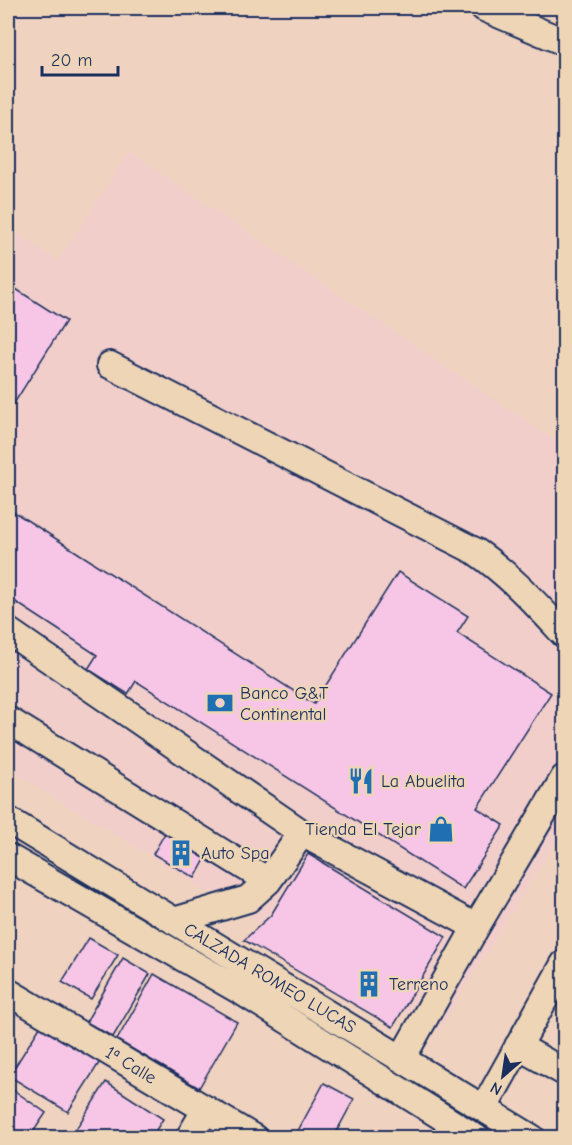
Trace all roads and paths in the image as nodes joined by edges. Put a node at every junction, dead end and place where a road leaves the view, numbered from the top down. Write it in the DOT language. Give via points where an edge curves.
graph roads {
  1 [pos="484,8"];
  2 [pos="564,42"];
  3 [pos="110,365"];
  4 [pos="8,631"];
  5 [pos="564,634"];
  6 [pos="8,720"];
  7 [pos="564,778"];
  8 [pos="8,820"];
  9 [pos="302,833"];
  10 [pos="8,857"];
  11 [pos="268,881"];
  12 [pos="174,921"];
  13 [pos="476,927"];
  14 [pos="564,964"];
  15 [pos="8,992"];
  16 [pos="518,1046"];
  17 [pos="402,1058"];
  18 [pos="564,1072"];
  19 [pos="484,1108"];
  20 [pos="206,1109"];
  21 [pos="189,1137"];
  22 [pos="254,1137"];
  23 [pos="476,1137"];
  24 [pos="532,1137"];
  1 -- 2 [label="street"];
  3 -- 5 [label="street" via="475,551 502,571"];
  4 -- 9 [label="street"];
  6 -- 11 [label="street"];
  7 -- 13 [label="street"];
  8 -- 12 [label="street, CALZADA ROMEO LUCAS"];
  9 -- 11 [label="street"];
  9 -- 13 [label="street"];
  10 -- 23 [label="street, CALZADA ROMEO LUCAS" via="244,993"];
  11 -- 12 [label="street" via="248,899"];
  12 -- 17 [label="street, CALZADA ROMEO LUCAS"];
  13 -- 17 [label="street"];
  14 -- 16 [label="street"];
  15 -- 20 [label="street, 1ª Calle"];
  16 -- 18 [label="street"];
  16 -- 19 [label="street"];
  17 -- 19 [label="street, CALZADA ROMEO LUCAS"];
  19 -- 24 [label="street, CALZADA ROMEO LUCAS"];
  20 -- 21 [label="street"];
  20 -- 22 [label="street, 1ª Calle"];
}
